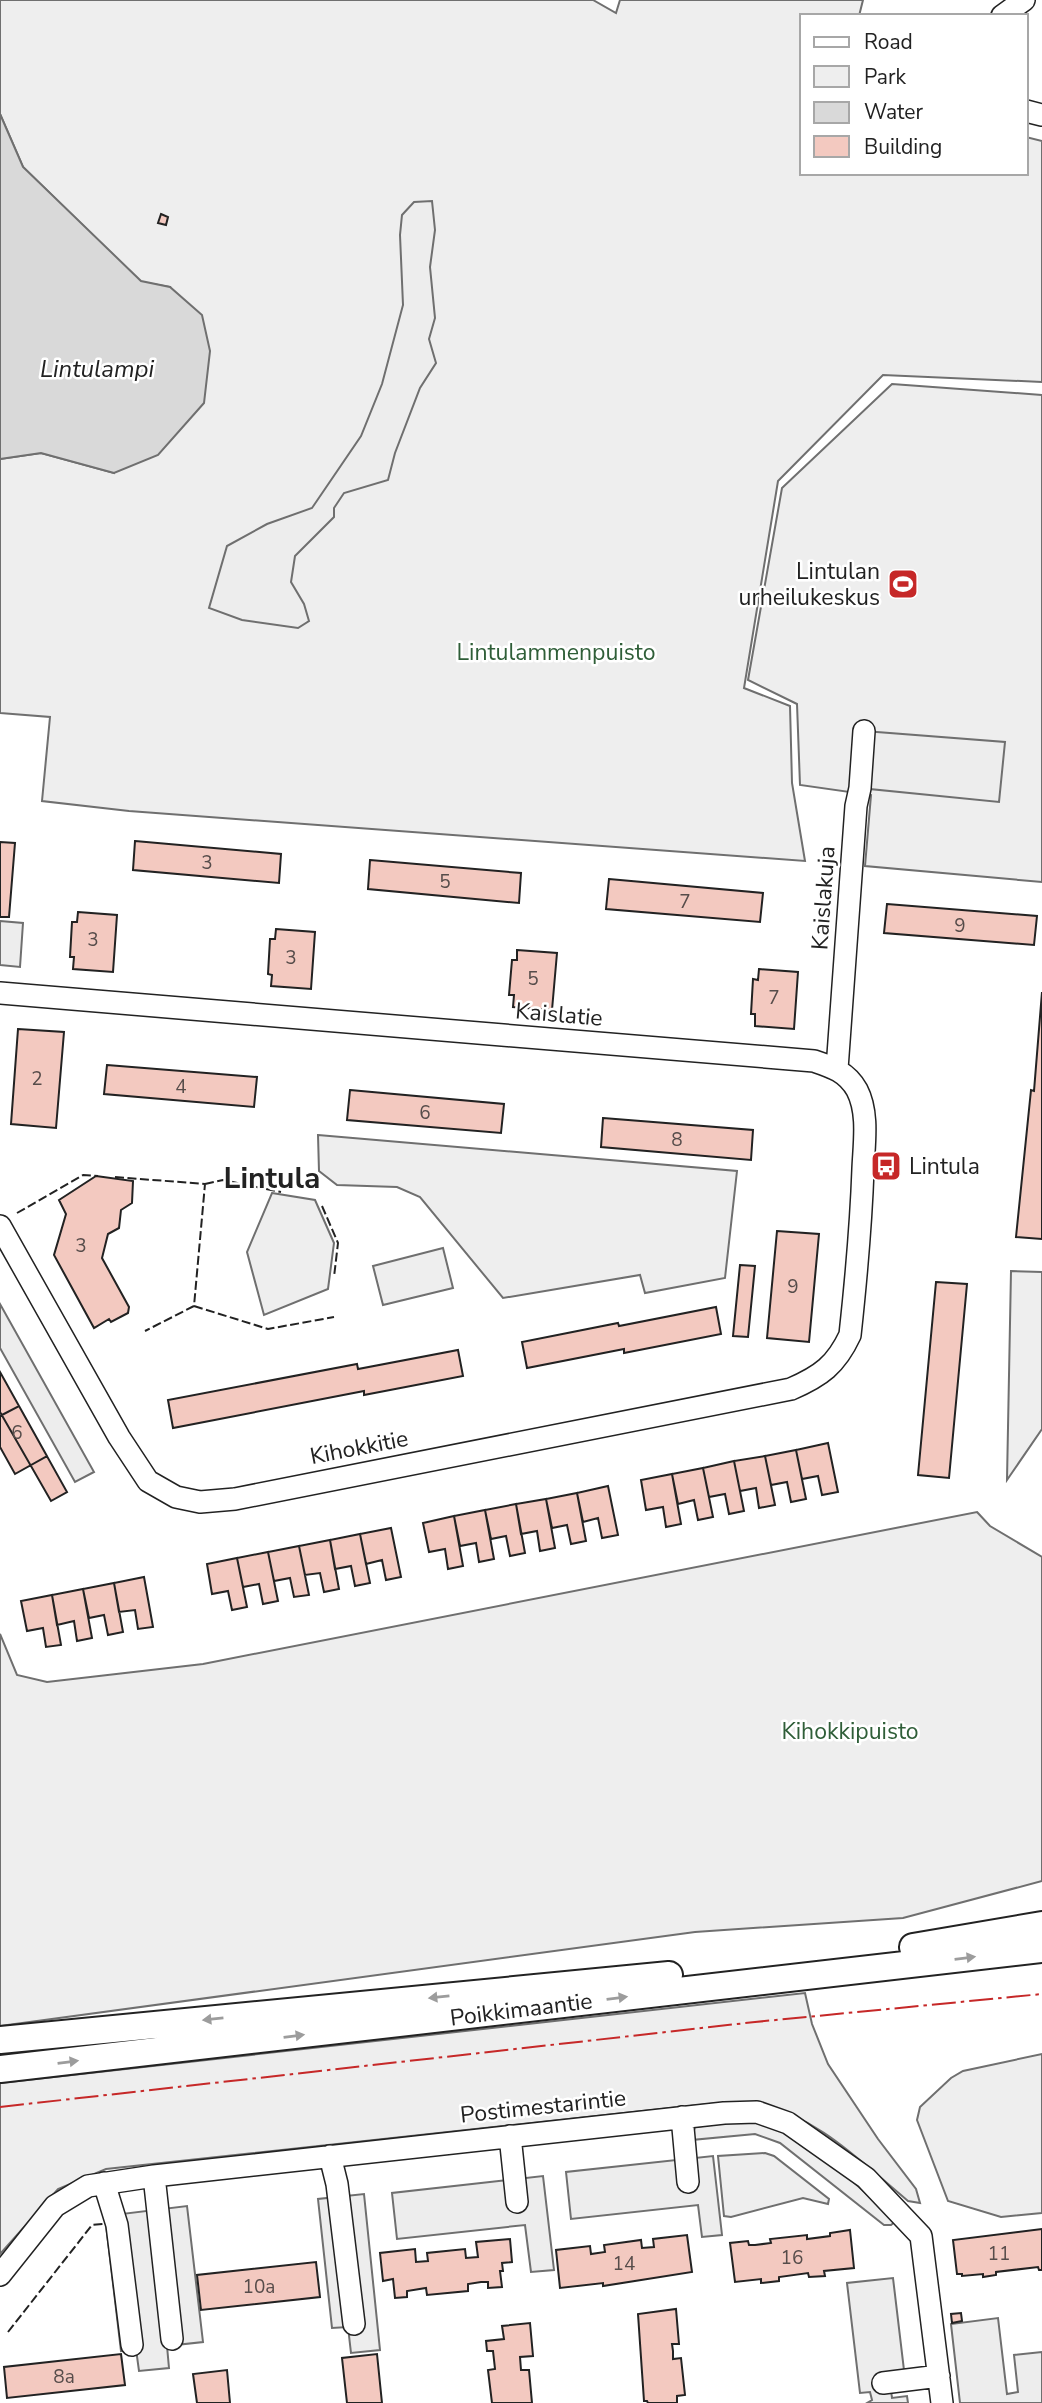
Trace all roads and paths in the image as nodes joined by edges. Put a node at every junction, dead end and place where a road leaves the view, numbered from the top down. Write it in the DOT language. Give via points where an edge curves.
graph roads {
  1 [pos="1024,0"];
  2 [pos="1005,14"];
  3 [pos="864,731"];
  4 [pos="0,993"];
  5 [pos="837,1069"];
  6 [pos="0,1226"];
  7 [pos="1042,1925"];
  8 [pos="1042,1949"];
  9 [pos="0,2040"];
  10 [pos="0,2069"];
  11 [pos="682,2117"];
  12 [pos="510,2136"];
  13 [pos="330,2156"];
  14 [pos="154,2176"];
  15 [pos="688,2182"];
  16 [pos="104,2183"];
  17 [pos="517,2202"];
  18 [pos="0,2275"];
  19 [pos="354,2324"];
  20 [pos="172,2339"];
  21 [pos="132,2345"];
  22 [pos="939,2376"];
  23 [pos="883,2382"];
  24 [pos="942,2403"];
  1 -- 2 [label="street"];
  3 -- 5 [label="street, Kaislakuja"];
  4 -- 5 [label="street, Kaislatie" via="810,1061"];
  5 -- 6 [label="street, Kihokkitie" via="856,1088 863,1107 861,1212 850,1335 842,1352 816,1378 791,1389 235,1499 200,1502 176,1497 148,1481"];
  7 -- 9 [label="main road, Poikkimaantie, one-way" via="833,1959"];
  10 -- 8 [label="main road, Poikkimaantie, one-way"];
  11 -- 12 [label="street, Postimestarintie"];
  11 -- 15 [label="street"];
  11 -- 22 [label="street, Postimestarintie" via="757,2112 788,2123 866,2178 921,2236"];
  12 -- 13 [label="street, Postimestarintie"];
  12 -- 17 [label="street"];
  13 -- 14 [label="street, Postimestarintie"];
  13 -- 19 [label="street"];
  14 -- 16 [label="street, Postimestarintie"];
  14 -- 20 [label="street"];
  16 -- 18 [label="street, Postimestarintie" via="88,2186 55,2206"];
  16 -- 21 [label="street" via="117,2225"];
  22 -- 23 [label="street"];
  22 -- 24 [label="street, Postimestarintie"];
}
